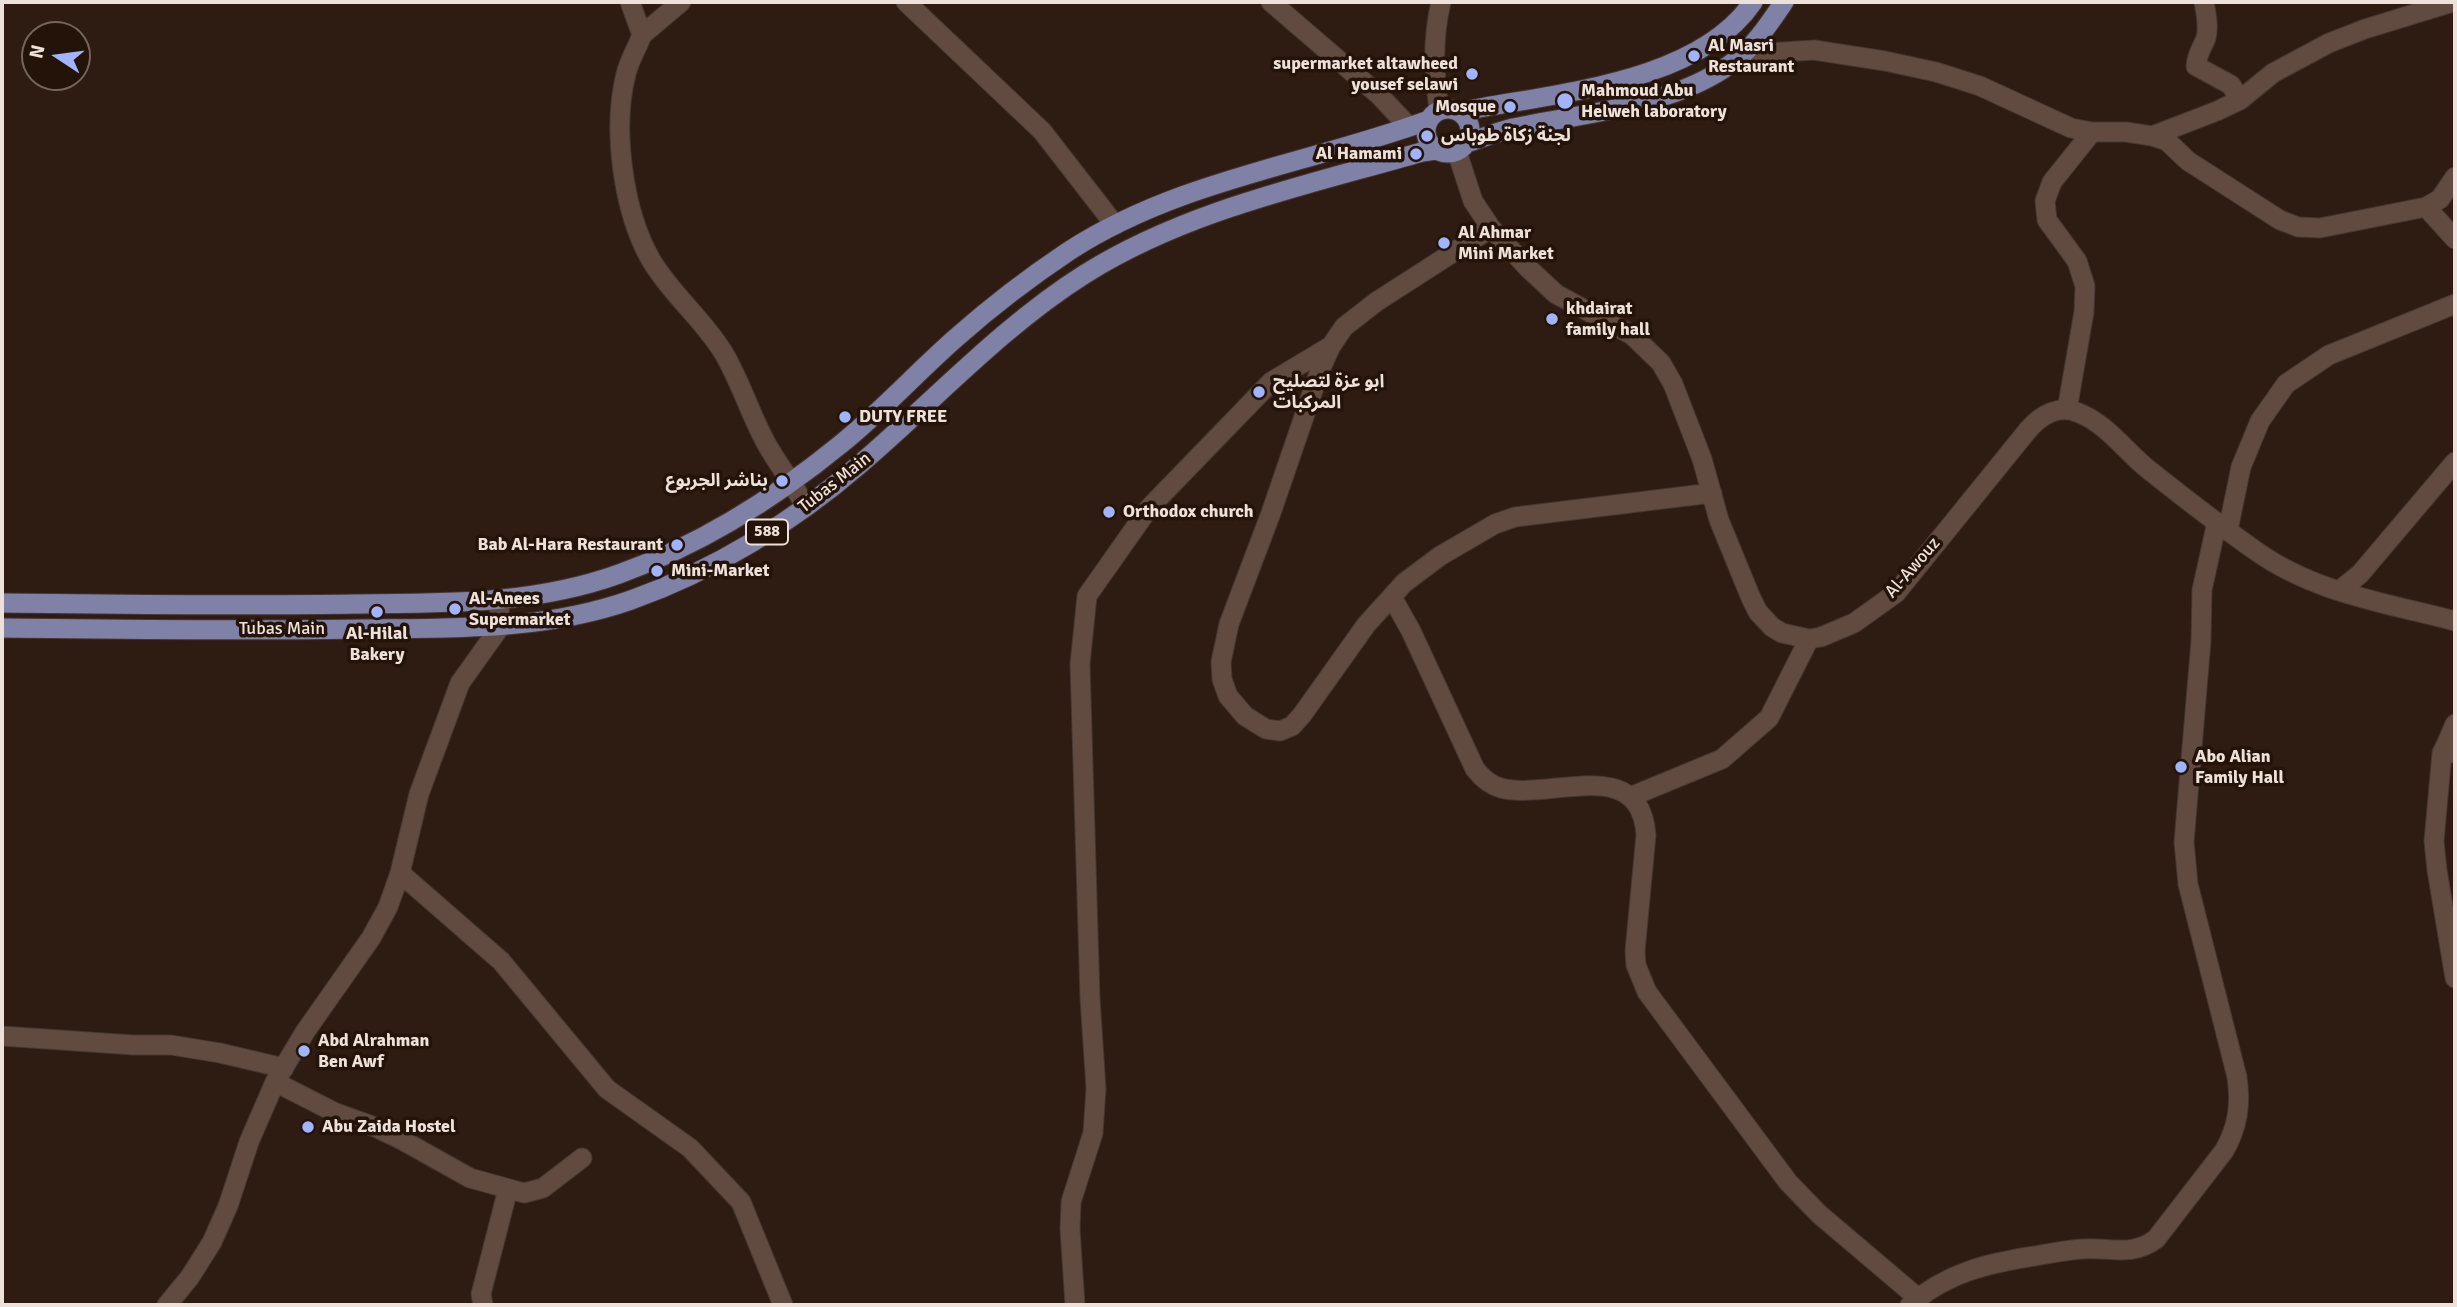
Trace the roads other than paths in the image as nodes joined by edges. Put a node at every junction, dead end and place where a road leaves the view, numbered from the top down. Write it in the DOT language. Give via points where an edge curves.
graph roads {
  1 [pos="630,2"];
  2 [pos="681,2"];
  3 [pos="906,2"];
  4 [pos="1271,2"];
  5 [pos="1441,2"];
  6 [pos="1754,2"];
  7 [pos="1784,2"];
  8 [pos="2204,2"];
  9 [pos="2453,2"];
  10 [pos="642,35"];
  11 [pos="1733,63"];
  12 [pos="2240,100"];
  13 [pos="1459,112"];
  14 [pos="1434,115"];
  15 [pos="1409,127"];
  16 [pos="2092,132"];
  17 [pos="2152,136"];
  18 [pos="1462,147"];
  19 [pos="1436,150"];
  20 [pos="2455,177"];
  21 [pos="2426,207"];
  22 [pos="1115,225"];
  23 [pos="1491,228"];
  24 [pos="2455,240"];
  25 [pos="2455,304"];
  26 [pos="1331,346"];
  27 [pos="2067,410"];
  28 [pos="2455,462"];
  29 [pos="792,481"];
  30 [pos="1712,493"];
  31 [pos="805,506"];
  32 [pos="2222,526"];
  33 [pos="2339,591"];
  34 [pos="1392,597"];
  35 [pos="499,601"];
  36 [pos="2,603"];
  37 [pos="2455,621"];
  38 [pos="500,627"];
  39 [pos="2,628"];
  40 [pos="1809,639"];
  41 [pos="2455,724"];
  42 [pos="2450,752"];
  43 [pos="1630,797"];
  44 [pos="400,873"];
  45 [pos="2455,978"];
  46 [pos="2,1036"];
  47 [pos="279,1075"];
  48 [pos="582,1158"];
  49 [pos="509,1189"];
  50 [pos="1914,1302"];
  51 [pos="167,1305"];
  52 [pos="483,1305"];
  53 [pos="783,1305"];
  54 [pos="1075,1305"];
  1 -- 10 [label="street"];
  2 -- 10 [label="street"];
  3 -- 22 [label="street" via="1042,131"];
  4 -- 15 [label="street" via="1379,95"];
  5 -- 14 [label="street" via="1434,32"];
  6 -- 13 [label="main road" via="1720,38 1686,58 1611,83"];
  7 -- 11 [label="main road"];
  8 -- 12 [label="street" via="2206,37 2196,66 2231,85"];
  9 -- 12 [label="street" via="2329,43 2273,74"];
  10 -- 29 [label="street" via="626,74 619,131 631,210 650,258 724,354 767,445"];
  11 -- 16 [label="street" via="1767,53 1814,50 1885,61 1965,80 2062,124"];
  11 -- 18 [label="main road" via="1700,82 1624,108 1511,129"];
  12 -- 17 [label="street"];
  13 -- 14 [label="main road"];
  13 -- 18 [label="main road" via="1468,122 1469,136"];
  14 -- 15 [label="main road, Tubas Main / 588"];
  14 -- 19 [label="main road" via="1426,126 1427,140"];
  15 -- 22 [label="main road, Tubas Main / 588" via="1207,187"];
  16 -- 17 [label="street"];
  16 -- 27 [label="street" via="2052,182 2045,201 2047,220 2077,261 2085,286"];
  17 -- 21 [label="street" via="2167,141 2188,161 2298,227 2320,228"];
  18 -- 19 [label="main road" via="1443,153"];
  18 -- 23 [label="street" via="1473,201"];
  19 -- 31 [label="main road, Tubas Main / 588" via="1220,211 1145,241 1098,267 1044,302 970,362 865,460"];
  20 -- 21 [label="street" via="2441,199"];
  21 -- 24 [label="street"];
  22 -- 29 [label="main road, Tubas Main / 588" via="1031,277 957,337 842,443"];
  23 -- 26 [label="street" via="1376,302 1344,327"];
  23 -- 30 [label="street" via="1556,295 1632,335 1661,363 1674,384"];
  25 -- 32 [label="street" via="2329,355 2292,377 2260,421"];
  26 -- 34 [label="street" via="1229,624 1221,662 1228,696 1245,716 1266,729 1280,731 1292,726"];
  26 -- 54 [label="street" via="1271,382 1149,508 1087,596 1080,664 1096,1101 1093,1133 1070,1202"];
  27 -- 32 [label="street" via="2100,426"];
  27 -- 40 [label="street, Al-Awouz" via="2045,414 2028,430 1896,593 1854,623"];
  28 -- 33 [label="street" via="2360,574"];
  29 -- 31 [label="street"];
  29 -- 35 [label="main road, Tubas Main / 588" via="727,524 618,575 573,589"];
  30 -- 34 [label="street" via="1505,520 1440,556"];
  30 -- 40 [label="street" via="1758,612 1772,627"];
  31 -- 38 [label="main road, Tubas Main / 588" via="740,549 631,600 541,623"];
  32 -- 33 [label="street" via="2296,576"];
  32 -- 50 [label="street" via="2202,590 2184,842 2188,884 2237,1077 2239,1110 2231,1138 2148,1245 2129,1251 2085,1249 1992,1263 1952,1277"];
  33 -- 37 [label="street"];
  34 -- 43 [label="street" via="1482,778 1513,790 1602,785"];
  35 -- 36 [label="main road, Tubas Main / 588"];
  35 -- 38 [label="street"];
  38 -- 39 [label="main road, Tubas Main / 588"];
  38 -- 44 [label="street" via="460,683 419,794"];
  40 -- 43 [label="street" via="1769,718 1722,759"];
  41 -- 42 [label="street"];
  42 -- 45 [label="street" via="2442,752 2434,841"];
  43 -- 50 [label="street" via="1641,810 1647,835 1634,951 1647,992 1788,1182"];
  44 -- 47 [label="street" via="376,931"];
  44 -- 53 [label="street" via="501,961 607,1089 690,1148 741,1202"];
  46 -- 47 [label="street" via="171,1045 220,1053"];
  47 -- 49 [label="street" via="335,1114 375,1126 470,1178"];
  47 -- 51 [label="street" via="218,1230"];
  48 -- 49 [label="street" via="542,1188 524,1193"];
  49 -- 52 [label="street" via="481,1294"];
}
